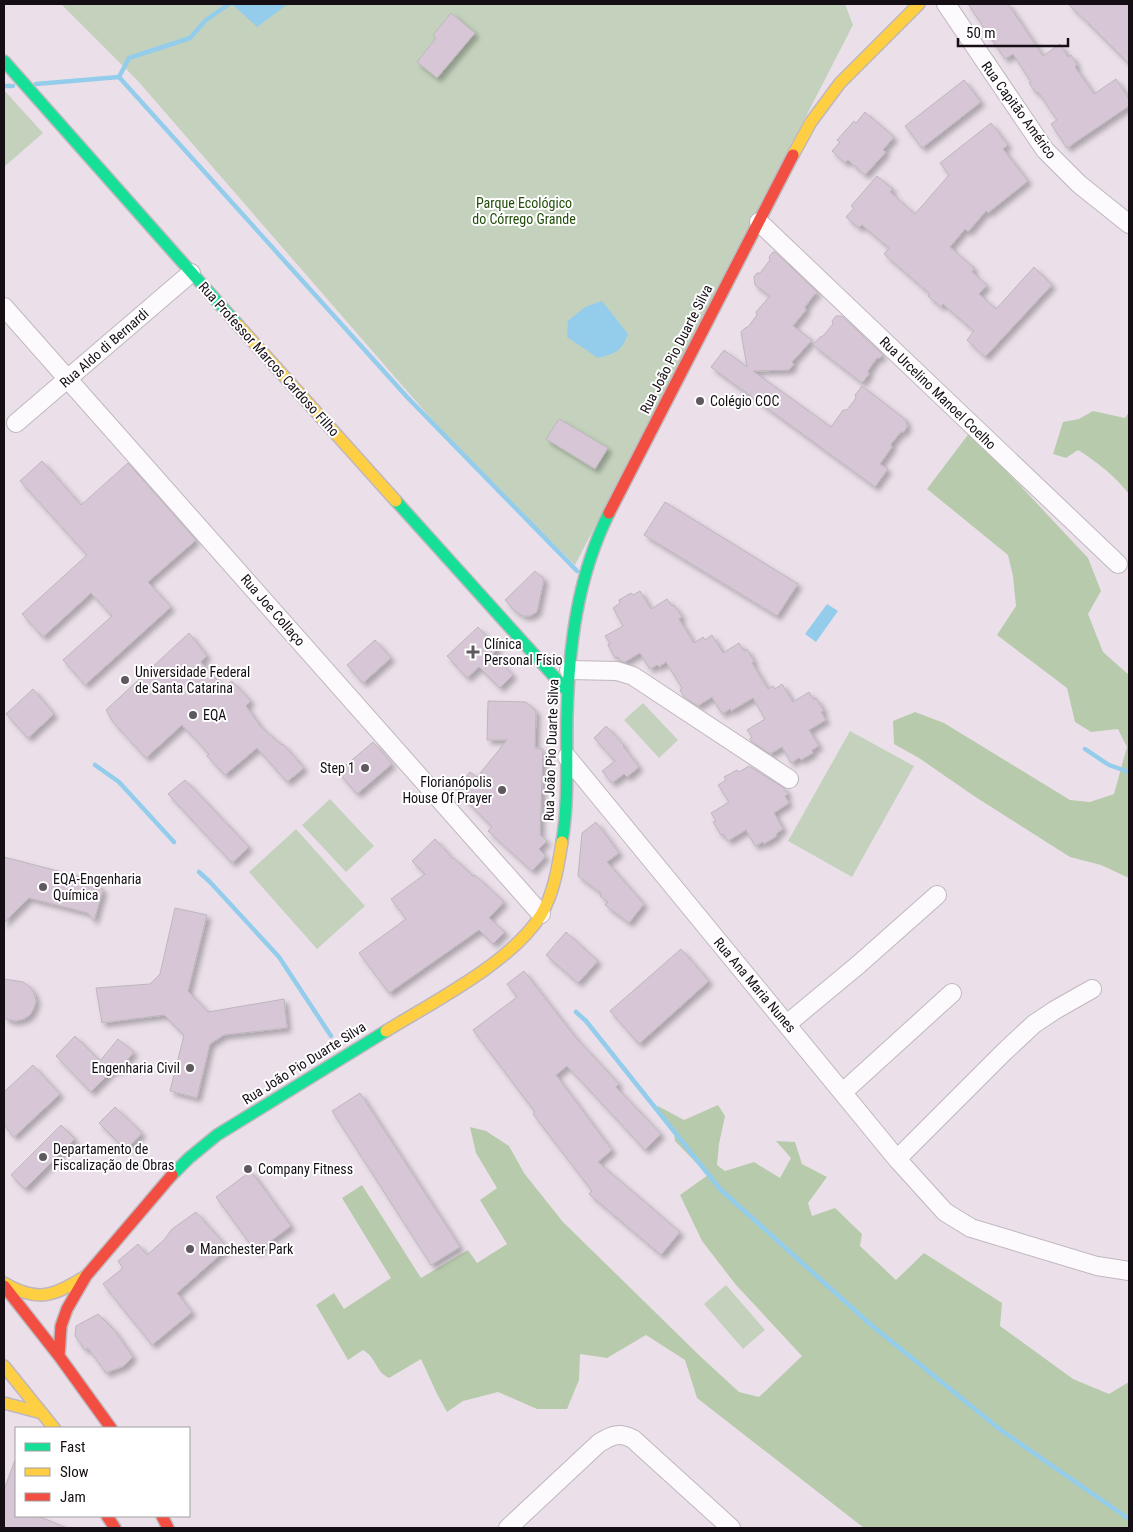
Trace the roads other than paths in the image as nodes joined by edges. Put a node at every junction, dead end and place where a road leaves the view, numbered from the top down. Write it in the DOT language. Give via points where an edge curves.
graph roads {
  1 [pos="919,4"];
  2 [pos="946,4"];
  3 [pos="8,65"];
  4 [pos="1125,218"];
  5 [pos="759,222"];
  6 [pos="191,273"];
  7 [pos="4,307"];
  8 [pos="68,378"];
  9 [pos="16,423"];
  10 [pos="1118,564"];
  11 [pos="536,656"];
  12 [pos="570,662"];
  13 [pos="568,692"];
  14 [pos="567,757"];
  15 [pos="789,779"];
  16 [pos="937,895"];
  17 [pos="541,914"];
  18 [pos="1092,989"];
  19 [pos="952,993"];
  20 [pos="787,1024"];
  21 [pos="843,1092"];
  22 [pos="898,1159"];
  23 [pos="1129,1272"];
  24 [pos="86,1276"];
  25 [pos="4,1285"];
  26 [pos="59,1356"];
  27 [pos="4,1366"];
  28 [pos="4,1404"];
  29 [pos="42,1413"];
  30 [pos="53,1427"];
  31 [pos="110,1427"];
  32 [pos="108,1517"];
  33 [pos="115,1528"];
  34 [pos="508,1528"];
  35 [pos="731,1528"];
  1 -- 5 [label="main road, Rua João Pio Duarte Silva" via="860,60 825,102"];
  2 -- 4 [label="street, Rua Capitão Américo" via="1045,150 1072,178"];
  3 -- 6 [label="main road, Rua Professor Marcos Cardoso Filho"];
  5 -- 10 [label="street, Rua Urcelino Manoel Coelho"];
  5 -- 12 [label="main road, Rua João Pio Duarte Silva" via="590,555 573,629"];
  6 -- 8 [label="street, Rua Aldo di Bernardi"];
  6 -- 11 [label="main road, Rua Professor Marcos Cardoso Filho"];
  7 -- 8 [label="street, Rua Joe Collaço"];
  8 -- 9 [label="street, Rua Aldo di Bernardi"];
  8 -- 17 [label="street, Rua Joe Collaço"];
  11 -- 12 [label="street"];
  11 -- 13 [label="main road, Rua Professor Marcos Cardoso Filho"];
  12 -- 13 [label="main road, Rua João Pio Duarte Silva"];
  12 -- 15 [label="street" via="633,676"];
  13 -- 14 [label="main road, Rua João Pio Duarte Silva"];
  14 -- 17 [label="main road, Rua João Pio Duarte Silva" via="561,847 555,879"];
  14 -- 20 [label="street, Rua Ana Maria Nunes"];
  16 -- 20 [label="street"];
  17 -- 24 [label="main road, Rua João Pio Duarte Silva" via="516,944 475,976 200,1147 171,1176"];
  18 -- 22 [label="street" via="1034,1024"];
  19 -- 21 [label="street"];
  20 -- 21 [label="street, Rua Ana Maria Nunes"];
  21 -- 22 [label="street, Rua Ana Maria Nunes"];
  22 -- 23 [label="street, Rua Ana Maria Nunes" via="945,1212 971,1228 1097,1266"];
  24 -- 25 [label="main road, Rua João Pio Duarte Silva" via="65,1289 46,1294 26,1295"];
  24 -- 26 [label="main road, Rua João Pio Duarte Silva" via="60,1326"];
  25 -- 26 [label="main road"];
  26 -- 31 [label="main road"];
  27 -- 29 [label="main road"];
  28 -- 29 [label="main road"];
  29 -- 30 [label="main road"];
  32 -- 33 [label="main road"];
  34 -- 35 [label="street" via="599,1443 611,1435 623,1434 633,1438"];
}
